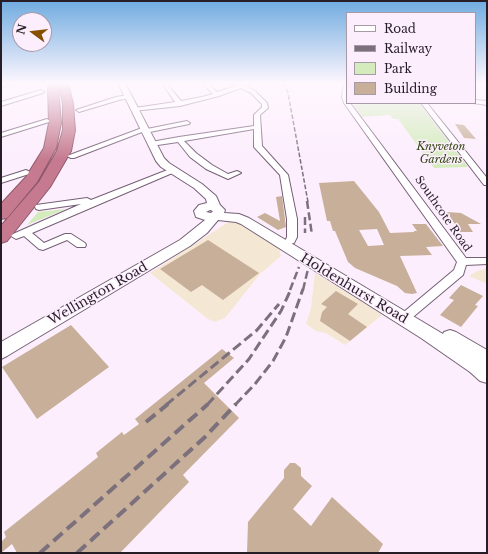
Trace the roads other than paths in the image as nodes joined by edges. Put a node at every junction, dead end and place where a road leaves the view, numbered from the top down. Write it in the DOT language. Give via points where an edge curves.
graph roads {
  1 [pos="54,109"];
  2 [pos="68,109"];
  3 [pos="83,109"];
  4 [pos="144,109"];
  5 [pos="264,109"];
  6 [pos="351,109"];
  7 [pos="429,109"];
  8 [pos="79,110"];
  9 [pos="135,110"];
  10 [pos="47,121"];
  11 [pos="187,123"];
  12 [pos="256,127"];
  13 [pos="144,130"];
  14 [pos="1,135"];
  15 [pos="179,139"];
  16 [pos="151,144"];
  17 [pos="71,156"];
  18 [pos="173,171"];
  19 [pos="26,172"];
  20 [pos="237,173"];
  21 [pos="1,181"];
  22 [pos="487,183"];
  23 [pos="101,199"];
  24 [pos="39,207"];
  25 [pos="210,212"];
  26 [pos="1,214"];
  27 [pos="26,232"];
  28 [pos="8,237"];
  29 [pos="293,241"];
  30 [pos="81,245"];
  31 [pos="487,261"];
  32 [pos="462,262"];
  33 [pos="409,314"];
  34 [pos="1,351"];
  35 [pos="487,359"];
  36 [pos="487,375"];
  1 -- 26 [label="highway" via="55,123 50,148 32,178"];
  2 -- 28 [label="highway" via="69,130 64,151 45,184"];
  3 -- 8 [label="street"];
  4 -- 9 [label="street"];
  5 -- 12 [label="street" via="257,115"];
  6 -- 32 [label="street, Southcote Road"];
  7 -- 22 [label="street"];
  9 -- 13 [label="street"];
  10 -- 14 [label="street"];
  11 -- 13 [label="street"];
  12 -- 15 [label="street"];
  12 -- 29 [label="street" via="258,147 284,176 292,219"];
  13 -- 16 [label="street"];
  13 -- 17 [label="street"];
  15 -- 16 [label="street"];
  15 -- 20 [label="street" via="193,156 209,167 228,177"];
  16 -- 18 [label="street" via="160,159"];
  18 -- 23 [label="street"];
  18 -- 25 [label="street" via="198,186"];
  19 -- 21 [label="street"];
  23 -- 24 [label="street"];
  23 -- 27 [label="street"];
  25 -- 29 [label="street, Holdenhurst Road" via="240,212"];
  25 -- 34 [label="street, Wellington Road" via="211,221 195,236"];
  25 -- 36 [label="street, Holdenhurst Road" via="245,221 427,333"];
  27 -- 28 [label="street"];
  27 -- 30 [label="street" via="43,247 68,236"];
  29 -- 33 [label="street, Holdenhurst Road"];
  31 -- 32 [label="street"];
  32 -- 33 [label="street" via="459,272"];
  33 -- 35 [label="street, Holdenhurst Road"];
}
